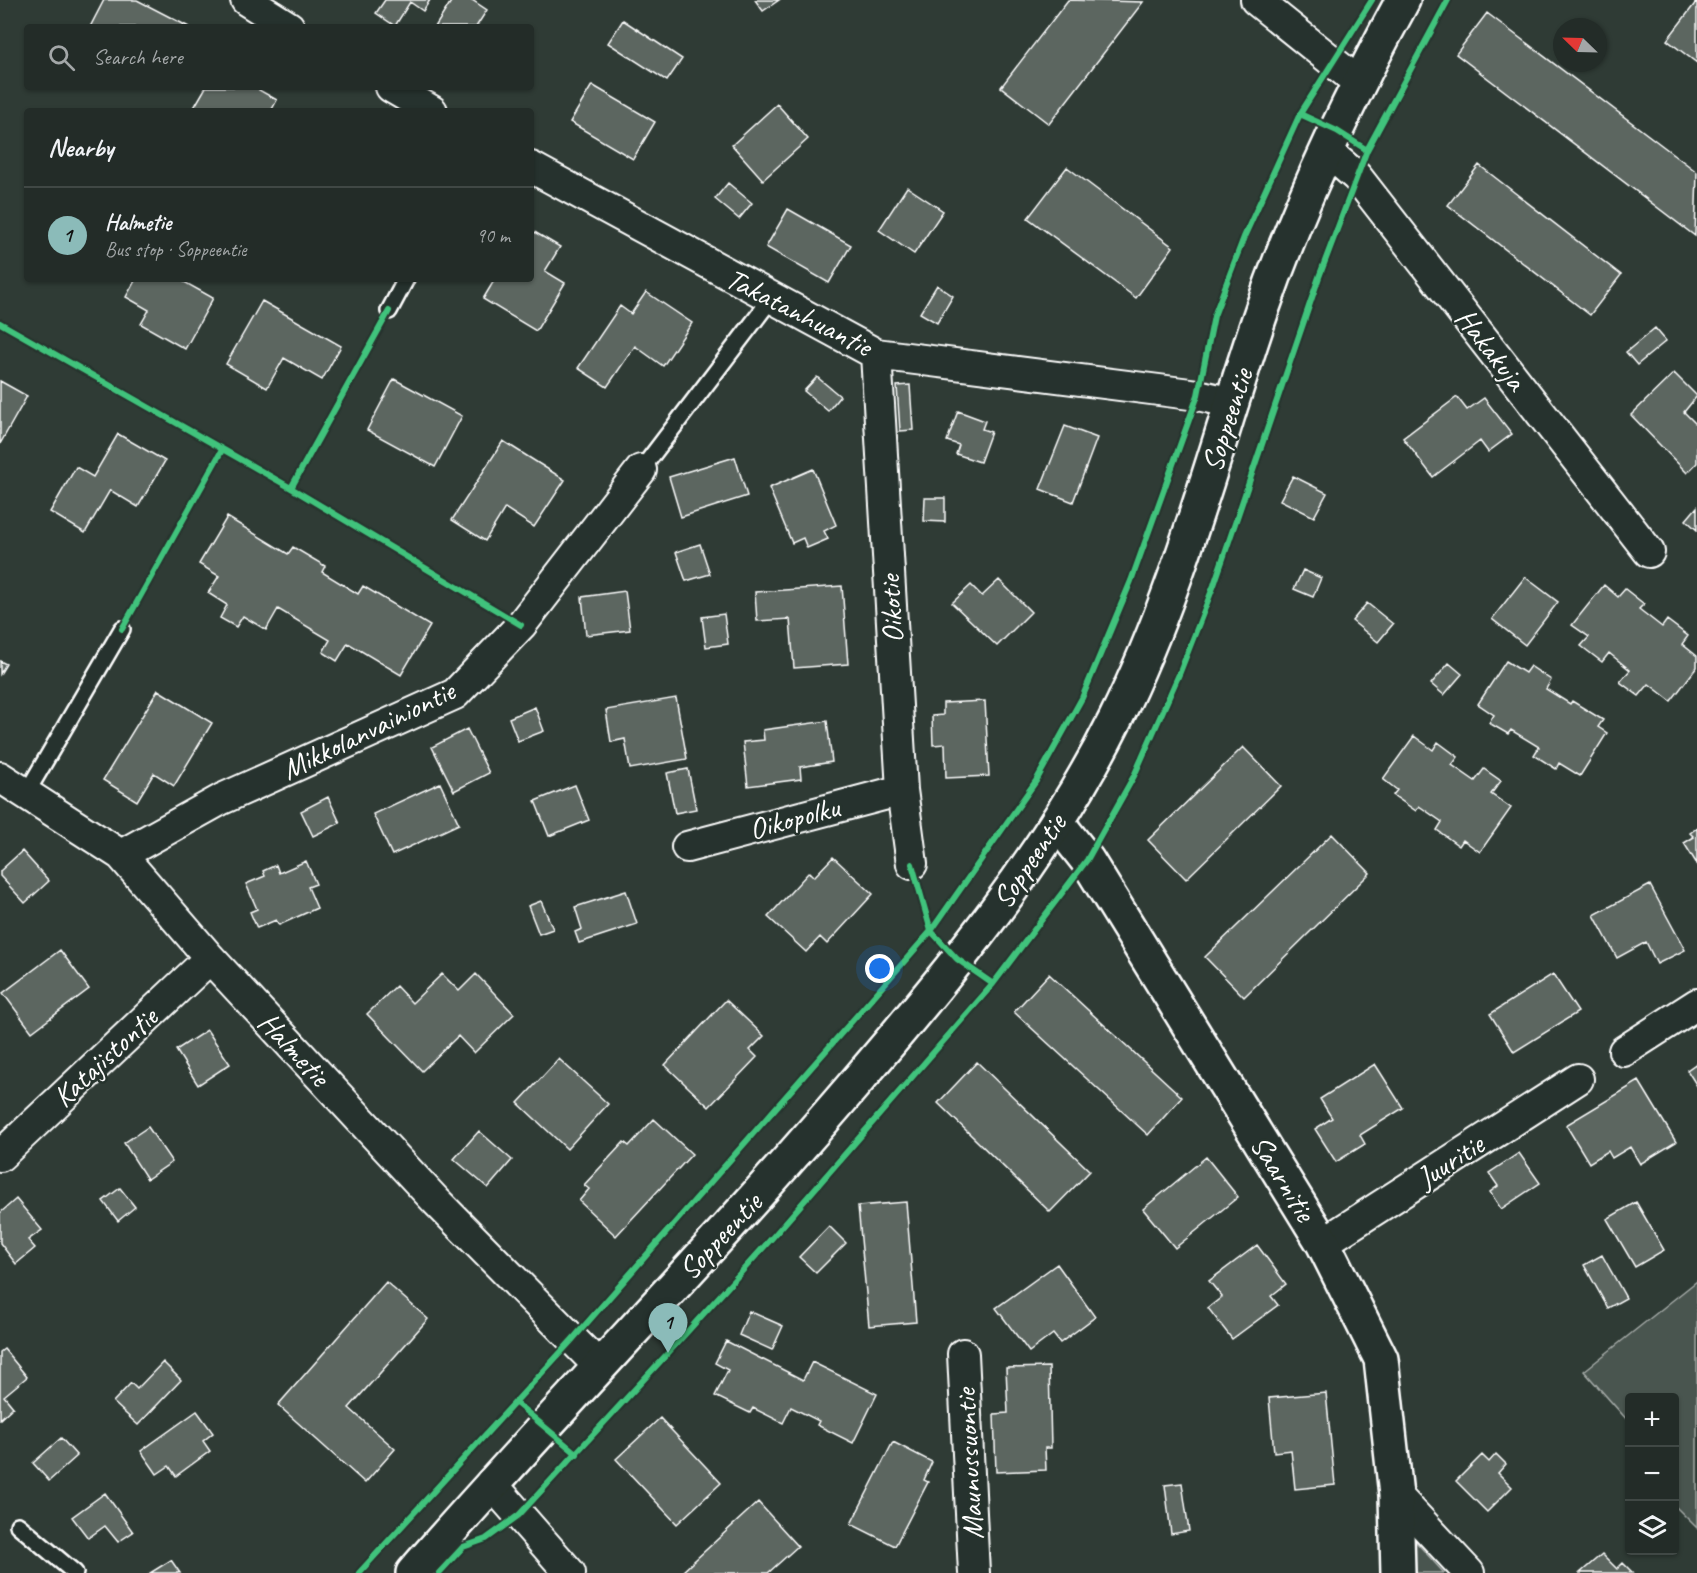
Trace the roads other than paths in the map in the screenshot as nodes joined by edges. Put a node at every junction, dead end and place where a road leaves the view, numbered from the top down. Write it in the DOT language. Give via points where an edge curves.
graph roads {
  1 [pos="246,0"];
  2 [pos="1256,0"];
  3 [pos="1403,0"];
  4 [pos="284,24"];
  5 [pos="1358,82"];
  6 [pos="396,90"];
  7 [pos="427,108"];
  8 [pos="1328,152"];
  9 [pos="534,169"];
  10 [pos="404,282"];
  11 [pos="771,299"];
  12 [pos="389,311"];
  13 [pos="876,354"];
  14 [pos="1233,403"];
  15 [pos="641,470"];
  16 [pos="1649,552"];
  17 [pos="122,629"];
  18 [pos="0,777"];
  19 [pos="902,790"];
  20 [pos="27,792"];
  21 [pos="1057,822"];
  22 [pos="687,847"];
  23 [pos="121,855"];
  24 [pos="912,864"];
  25 [pos="210,957"];
  26 [pos="1697,1004"];
  27 [pos="1624,1051"];
  28 [pos="1578,1079"];
  29 [pos="0,1156"];
  30 [pos="1323,1243"];
  31 [pos="963,1354"];
  32 [pos="599,1366"];
  33 [pos="491,1483"];
  34 [pos="1396,1495"];
  35 [pos="18,1526"];
  36 [pos="75,1573"];
  37 [pos="412,1573"];
  38 [pos="570,1573"];
  39 [pos="974,1573"];
  40 [pos="1398,1573"];
  41 [pos="1469,1573"];
  1 -- 4 [label="street"];
  2 -- 5 [label="street"];
  3 -- 5 [label="main road, Soppeentie"];
  5 -- 8 [label="main road, Soppeentie"];
  6 -- 7 [label="street"];
  8 -- 14 [label="main road, Soppeentie" via="1262,309"];
  8 -- 16 [label="street, Hakakuja" via="1358,177"];
  9 -- 11 [label="street, Takatanhuantie"];
  10 -- 12 [label="lane"];
  11 -- 13 [label="street, Takatanhuantie"];
  11 -- 15 [label="lane"];
  13 -- 14 [label="street, Takatanhuantie" via="1198,395"];
  13 -- 19 [label="street, Oikotie"];
  14 -- 21 [label="main road, Soppeentie" via="1151,635 1116,719"];
  15 -- 23 [label="street, Mikkolanvainiontie" via="521,626 455,694 222,799"];
  17 -- 20 [label="lane"];
  18 -- 20 [label="street, Halmetie"];
  19 -- 22 [label="street, Oikopolku"];
  19 -- 24 [label="street, Oikotie"];
  20 -- 23 [label="street, Halmetie"];
  21 -- 30 [label="main road, Saarnitie" via="1087,860"];
  21 -- 32 [label="main road, Soppeentie" via="1005,899 900,1032 788,1161"];
  23 -- 25 [label="street, Halmetie"];
  25 -- 29 [label="street, Katajistontie"];
  25 -- 32 [label="street, Halmetie" via="436,1202"];
  26 -- 27 [label="street"];
  28 -- 30 [label="street, Juuritie"];
  30 -- 34 [label="main road, Saarnitie" via="1381,1359"];
  31 -- 39 [label="street, Maunussuontie"];
  32 -- 33 [label="main road, Soppeentie"];
  33 -- 37 [label="main road, Soppeentie"];
  33 -- 38 [label="street"];
  34 -- 40 [label="main road, Saarnitie"];
  34 -- 41 [label="street"];
  35 -- 36 [label="lane"];
}
